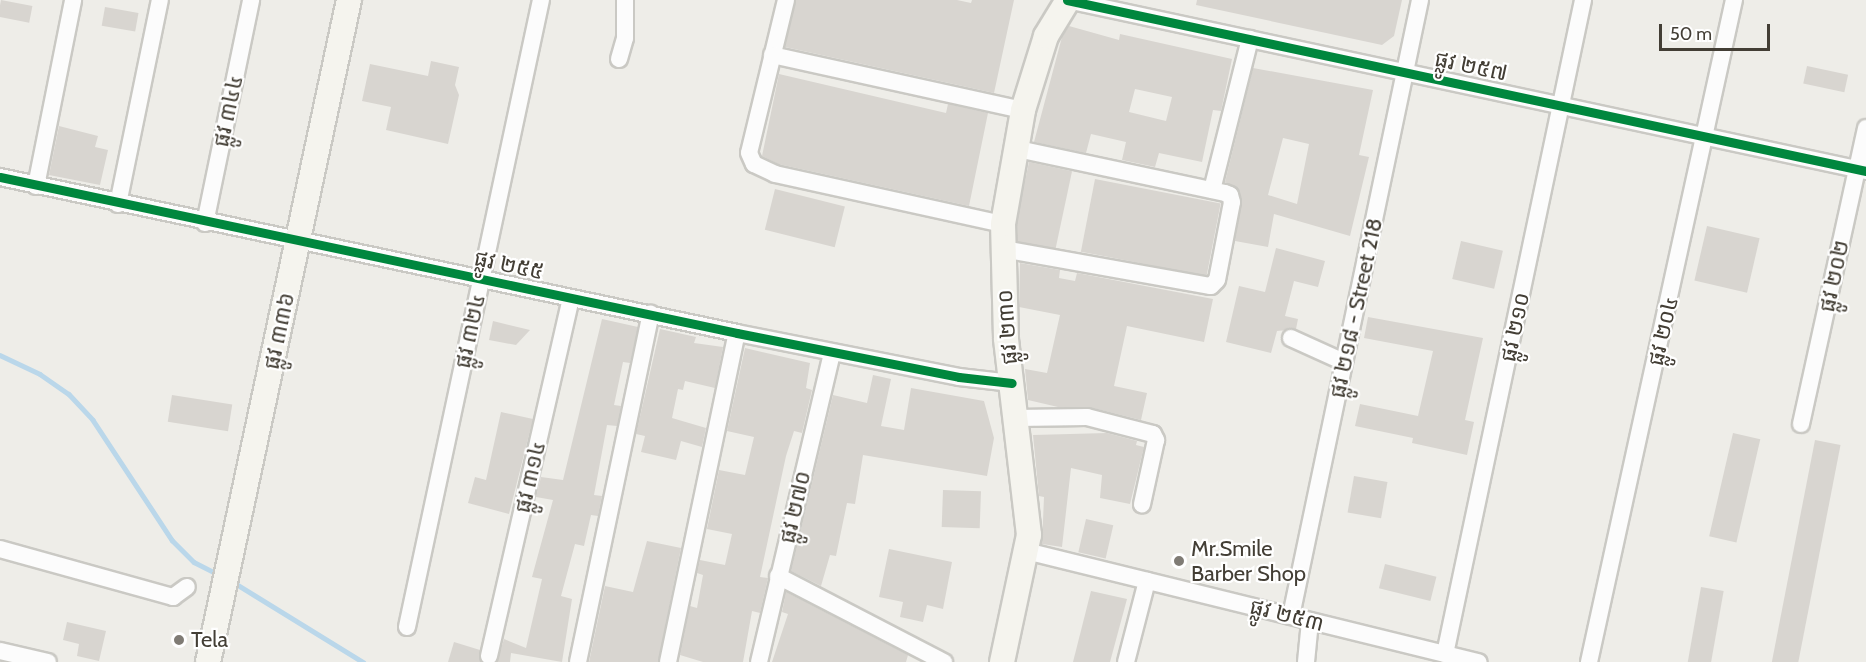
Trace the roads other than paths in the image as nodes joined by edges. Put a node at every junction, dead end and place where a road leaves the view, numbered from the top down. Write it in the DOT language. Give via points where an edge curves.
graph roads {
  1 [pos="73,0"];
  2 [pos="160,0"];
  3 [pos="251,0"];
  4 [pos="349,0"];
  5 [pos="541,0"];
  6 [pos="625,0"];
  7 [pos="786,0"];
  8 [pos="1067,0"];
  9 [pos="1420,0"];
  10 [pos="1583,0"];
  11 [pos="1734,0"];
  12 [pos="1250,39"];
  13 [pos="772,55"];
  14 [pos="619,59"];
  15 [pos="1405,72"];
  16 [pos="1562,106"];
  17 [pos="1023,110"];
  18 [pos="1866,128"];
  19 [pos="1706,137"];
  20 [pos="1014,148"];
  21 [pos="1862,170"];
  22 [pos="0,177"];
  23 [pos="36,186"];
  24 [pos="1212,190"];
  25 [pos="118,204"];
  26 [pos="205,223"];
  27 [pos="1003,224"];
  28 [pos="298,243"];
  29 [pos="1003,249"];
  30 [pos="481,279"];
  31 [pos="571,298"];
  32 [pos="651,314"];
  33 [pos="737,333"];
  34 [pos="1291,338"];
  35 [pos="832,352"];
  36 [pos="1344,363"];
  37 [pos="1012,383"];
  38 [pos="1017,418"];
  39 [pos="1801,424"];
  40 [pos="1142,504"];
  41 [pos="0,549"];
  42 [pos="1026,551"];
  43 [pos="778,576"];
  44 [pos="1147,581"];
  45 [pos="187,587"];
  46 [pos="1291,616"];
  47 [pos="1310,621"];
  48 [pos="407,627"];
  49 [pos="0,651"];
  50 [pos="1445,654"];
  51 [pos="489,656"];
  52 [pos="48,662"];
  53 [pos="208,662"];
  54 [pos="578,662"];
  55 [pos="668,662"];
  56 [pos="759,662"];
  57 [pos="944,662"];
  58 [pos="1002,662"];
  59 [pos="1126,662"];
  60 [pos="1306,662"];
  61 [pos="1479,662"];
  62 [pos="1589,662"];
  1 -- 23 [label="street"];
  2 -- 25 [label="street"];
  3 -- 26 [label="street, ផ្លូវ ៣៤៤"];
  4 -- 28 [label="street, ផ្លូវ ៣៣៦"];
  5 -- 30 [label="street, ផ្លូវ ៣២៤"];
  6 -- 14 [label="street" via="625,38"];
  7 -- 13 [label="street"];
  8 -- 12 [label="street, ផ្លូវ ២៥៧"];
  8 -- 17 [label="street, ផ្លូវ ២៣០" via="1046,36"];
  9 -- 15 [label="street, ផ្លូវ ២១៨ - Street 218"];
  10 -- 16 [label="street, ផ្លូវ ២១០"];
  11 -- 19 [label="street, ផ្លូវ ២០៤"];
  12 -- 15 [label="street, ផ្លូវ ២៥៧"];
  12 -- 24 [label="street"];
  13 -- 17 [label="street"];
  13 -- 27 [label="street" via="749,153 761,170"];
  15 -- 16 [label="street, ផ្លូវ ២៥៧"];
  15 -- 36 [label="street, ផ្លូវ ២១៨ - Street 218"];
  16 -- 19 [label="street, ផ្លូវ ២៥៧"];
  16 -- 50 [label="street, ផ្លូវ ២១០"];
  17 -- 20 [label="street, ផ្លូវ ២៣០"];
  18 -- 21 [label="street, ផ្លូវ ២០២"];
  19 -- 21 [label="street, ផ្លូវ ២៥៧"];
  19 -- 62 [label="street, ផ្លូវ ២០៤"];
  20 -- 24 [label="street"];
  20 -- 27 [label="street, ផ្លូវ ២៣០"];
  21 -- 39 [label="street, ផ្លូវ ២០២"];
  22 -- 23 [label="street, ផ្លូវ ២៥៥"];
  23 -- 25 [label="street, ផ្លូវ ២៥៥"];
  24 -- 29 [label="street" via="1230,195 1232,202 1217,280 1211,286"];
  25 -- 26 [label="street, ផ្លូវ ២៥៥"];
  26 -- 28 [label="street, ផ្លូវ ២៥៥"];
  27 -- 29 [label="street, ផ្លូវ ២៣០"];
  28 -- 30 [label="street, ផ្លូវ ២៥៥"];
  28 -- 53 [label="street, ផ្លូវ ៣៣៦"];
  29 -- 37 [label="street, ផ្លូវ ២៣០"];
  30 -- 31 [label="street, ផ្លូវ ២៥៥"];
  30 -- 48 [label="street, ផ្លូវ ៣២៤"];
  31 -- 32 [label="street, ផ្លូវ ២៥៥"];
  31 -- 51 [label="street, ផ្លូវ ៣១៤"];
  32 -- 33 [label="street, ផ្លូវ ២៥៥"];
  32 -- 54 [label="street"];
  33 -- 35 [label="street, ផ្លូវ ២៥៥"];
  33 -- 55 [label="street"];
  34 -- 36 [label="street"];
  35 -- 37 [label="street, ផ្លូវ ២៥៥"];
  35 -- 43 [label="street, ផ្លូវ ២៧០"];
  36 -- 46 [label="street, ផ្លូវ ២១៨ - Street 218"];
  37 -- 38 [label="street, ផ្លូវ ២៣០"];
  38 -- 40 [label="street" via="1088,417 1153,434 1156,440"];
  38 -- 42 [label="street, ផ្លូវ ២៣០" via="1029,535"];
  41 -- 45 [label="street" via="173,597"];
  42 -- 44 [label="street, ផ្លូវ ២៥៣"];
  42 -- 58 [label="street, ផ្លូវ ២៣០"];
  43 -- 56 [label="street, ផ្លូវ ២៧០"];
  43 -- 57 [label="street"];
  44 -- 46 [label="street, ផ្លូវ ២៥៣"];
  44 -- 59 [label="street"];
  46 -- 47 [label="street, ផ្លូវ ២៥៣"];
  47 -- 50 [label="street, ផ្លូវ ២៥៣"];
  47 -- 60 [label="street"];
  49 -- 52 [label="street"];
  50 -- 61 [label="street, ផ្លូវ ២៥៣"];
}
